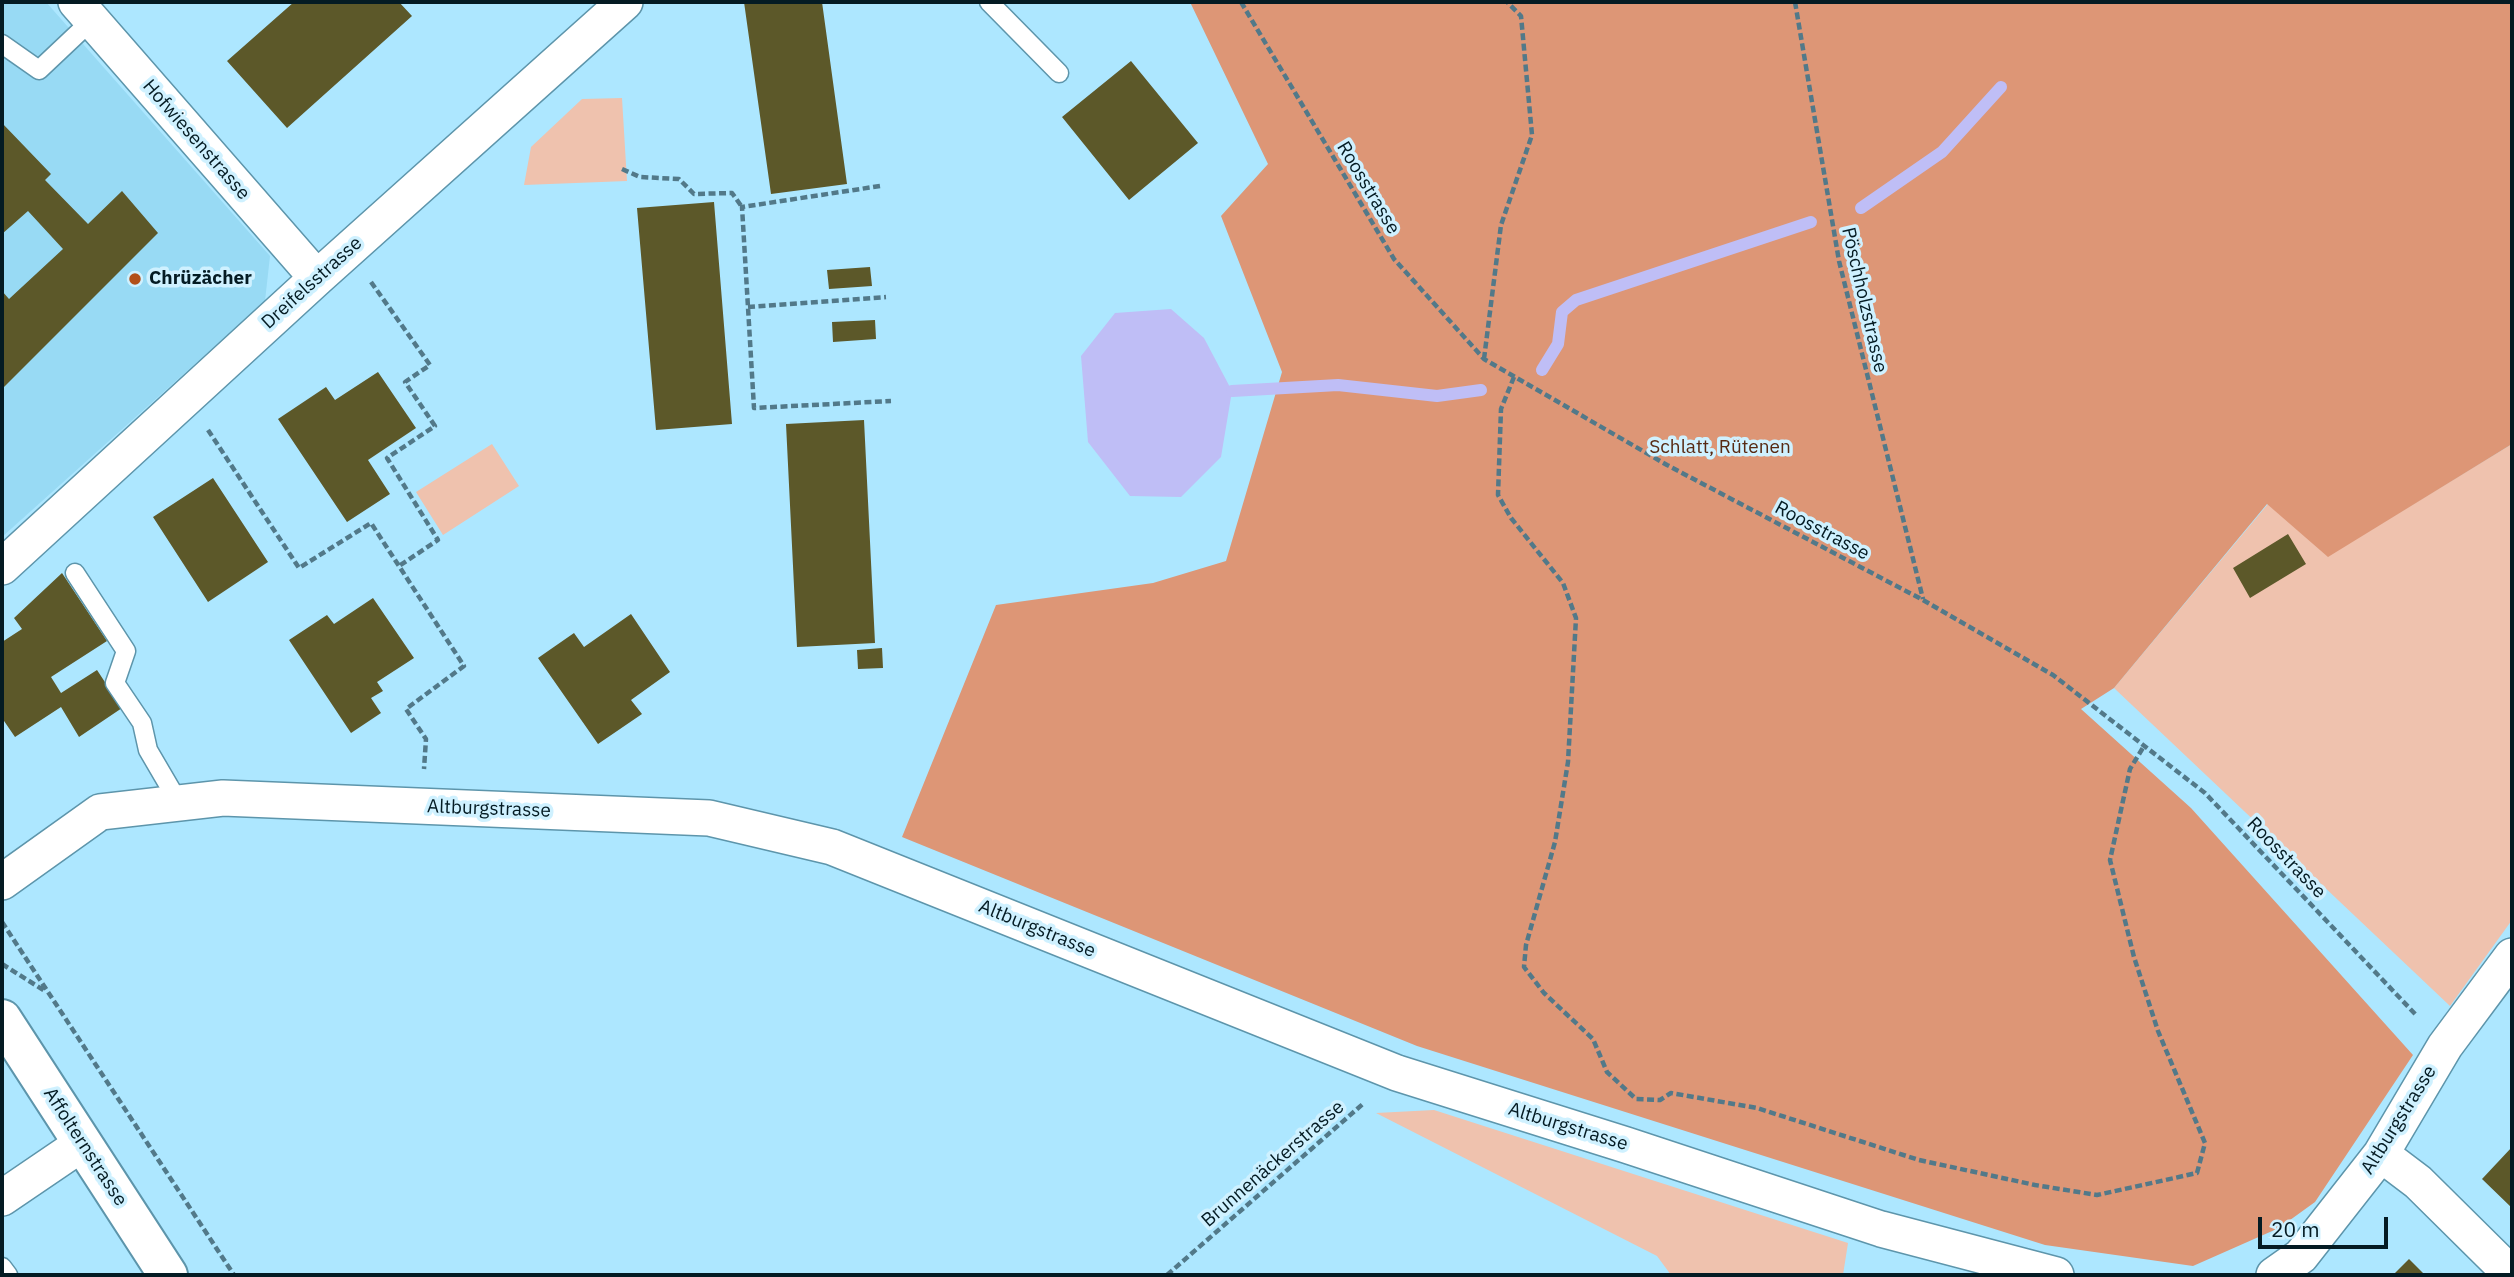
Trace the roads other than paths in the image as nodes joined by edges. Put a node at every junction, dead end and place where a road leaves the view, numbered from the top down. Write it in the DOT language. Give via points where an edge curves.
graph roads {
  1 [pos="625,2"];
  2 [pos="989,2"];
  3 [pos="84,11"];
  4 [pos="2,44"];
  5 [pos="1059,73"];
  6 [pos="317,278"];
  7 [pos="2,567"];
  8 [pos="75,573"];
  9 [pos="179,803"];
  10 [pos="2,882"];
  11 [pos="2512,956"];
  12 [pos="2,1019"];
  13 [pos="83,1143"];
  14 [pos="2381,1154"];
  15 [pos="2,1198"];
  16 [pos="2,1267"];
  17 [pos="8,1275"];
  18 [pos="168,1275"];
  19 [pos="2056,1275"];
  20 [pos="2274,1275"];
  21 [pos="2512,1275"];
  1 -- 6 [label="street, Dreifelsstrasse"];
  2 -- 5 [label="lane"];
  3 -- 4 [label="lane" via="39,70"];
  3 -- 6 [label="street, Hofwiesenstrasse"];
  6 -- 7 [label="street, Dreifelsstrasse"];
  8 -- 9 [label="lane" via="126,651 115,683 142,723 148,750"];
  9 -- 10 [label="street, Altburgstrasse" via="100,812"];
  9 -- 19 [label="street, Altburgstrasse" via="223,798 709,818 832,847 1397,1073 1881,1229"];
  11 -- 14 [label="street, Altburgstrasse" via="2445,1046"];
  12 -- 13 [label="street, Affolternstrasse"];
  13 -- 15 [label="street"];
  13 -- 18 [label="street, Affolternstrasse"];
  14 -- 20 [label="street, Altburgstrasse" via="2301,1256"];
  14 -- 21 [label="street" via="2418,1182"];
  16 -- 17 [label="lane"];
}
